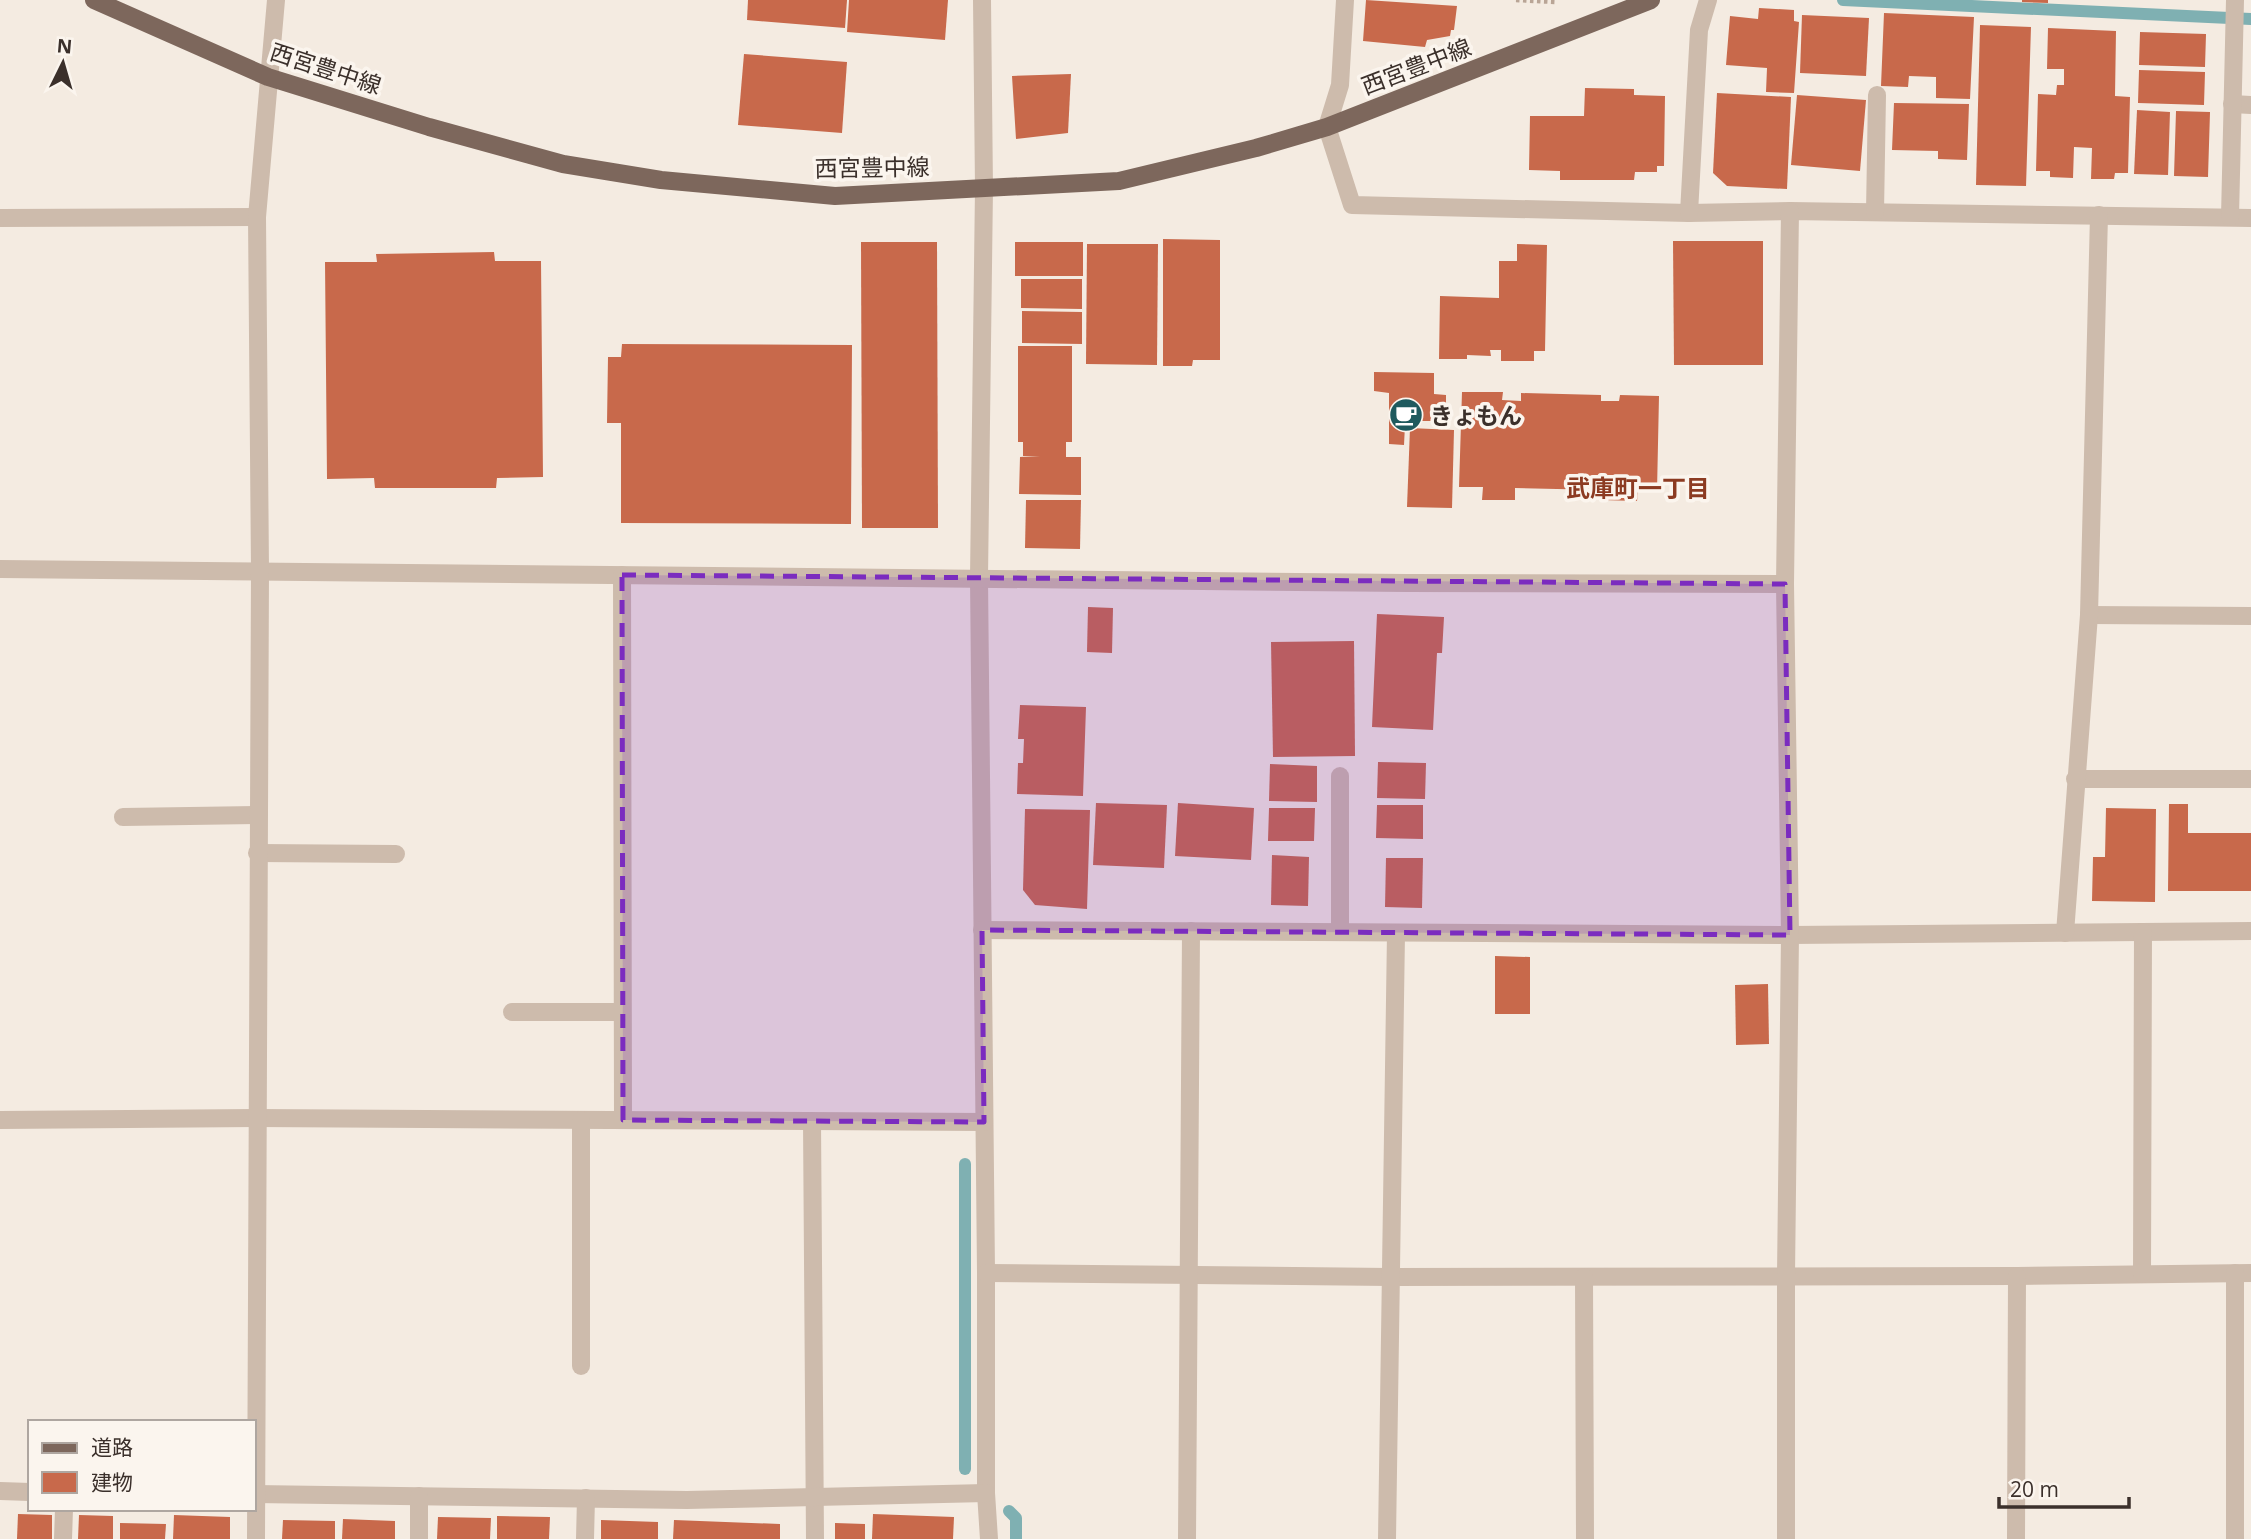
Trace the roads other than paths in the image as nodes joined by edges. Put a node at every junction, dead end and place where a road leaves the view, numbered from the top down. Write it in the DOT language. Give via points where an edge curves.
graph roads {
  1 [pos="94,0"];
  2 [pos="276,0"];
  3 [pos="982,0"];
  4 [pos="1345,0"];
  5 [pos="1651,0"];
  6 [pos="1707,0"];
  7 [pos="2235,2"];
  8 [pos="268,77"];
  9 [pos="1877,95"];
  10 [pos="2232,104"];
  11 [pos="2251,105"];
  12 [pos="1327,128"];
  13 [pos="984,188"];
  14 [pos="1790,211"];
  15 [pos="1875,212"];
  16 [pos="1689,213"];
  17 [pos="2099,215"];
  18 [pos="257,217"];
  19 [pos="2230,217"];
  20 [pos="0,218"];
  21 [pos="2251,218"];
  22 [pos="0,569"];
  23 [pos="260,571"];
  24 [pos="622,575"];
  25 [pos="979,578"];
  26 [pos="1785,584"];
  27 [pos="2089,615"];
  28 [pos="2251,616"];
  29 [pos="1340,776"];
  30 [pos="2075,779"];
  31 [pos="2251,779"];
  32 [pos="257,815"];
  33 [pos="123,817"];
  34 [pos="257,853"];
  35 [pos="396,854"];
  36 [pos="982,930"];
  37 [pos="1191,931"];
  38 [pos="2251,931"];
  39 [pos="1340,932"];
  40 [pos="2143,932"];
  41 [pos="1396,933"];
  42 [pos="2065,933"];
  43 [pos="1790,935"];
  44 [pos="512,1012"];
  45 [pos="622,1012"];
  46 [pos="256,1118"];
  47 [pos="0,1120"];
  48 [pos="581,1120"];
  49 [pos="622,1120"];
  50 [pos="812,1121"];
  51 [pos="984,1122"];
  52 [pos="986,1273"];
  53 [pos="1189,1273"];
  54 [pos="2243,1273"];
  55 [pos="2142,1274"];
  56 [pos="1786,1275"];
  57 [pos="2017,1276"];
  58 [pos="1390,1277"];
  59 [pos="1584,1277"];
  60 [pos="581,1366"];
  61 [pos="255,1420"];
  62 [pos="0,1491"];
  63 [pos="28,1492"];
  64 [pos="986,1493"];
  65 [pos="256,1494"];
  66 [pos="419,1496"];
  67 [pos="816,1497"];
  68 [pos="586,1498"];
  69 [pos="64,1511"];
  70 [pos="255,1511"];
  71 [pos="64,1539"];
  72 [pos="256,1539"];
  73 [pos="419,1539"];
  74 [pos="585,1539"];
  75 [pos="815,1539"];
  76 [pos="989,1539"];
  77 [pos="1187,1539"];
  78 [pos="1387,1539"];
  79 [pos="1585,1539"];
  80 [pos="1786,1539"];
  81 [pos="2016,1539"];
  82 [pos="2235,1539"];
  1 -- 8 [label="main road, 西宮豊中線"];
  2 -- 8 [label="street"];
  3 -- 13 [label="street"];
  4 -- 12 [label="street" via="1340,85"];
  5 -- 12 [label="main road, 西宮豊中線"];
  6 -- 16 [label="street" via="1699,30"];
  7 -- 10 [label="street"];
  8 -- 13 [label="main road, 西宮豊中線" via="429,127 601,172 835,195"];
  8 -- 18 [label="street"];
  9 -- 15 [label="street"];
  10 -- 11 [label="street"];
  10 -- 19 [label="street"];
  12 -- 13 [label="main road, 西宮豊中線" via="1119,181"];
  12 -- 16 [label="street" via="1352,205"];
  13 -- 25 [label="street"];
  14 -- 15 [label="street"];
  14 -- 16 [label="street"];
  14 -- 26 [label="street"];
  15 -- 17 [label="street"];
  17 -- 19 [label="street"];
  17 -- 27 [label="street"];
  18 -- 20 [label="street"];
  18 -- 23 [label="street"];
  19 -- 21 [label="street"];
  22 -- 23 [label="street"];
  23 -- 24 [label="street"];
  23 -- 32 [label="street"];
  24 -- 25 [label="street"];
  24 -- 45 [label="street"];
  25 -- 26 [label="street"];
  25 -- 36 [label="street"];
  26 -- 43 [label="street"];
  27 -- 28 [label="street"];
  27 -- 30 [label="street"];
  29 -- 39 [label="street"];
  30 -- 31 [label="street"];
  30 -- 42 [label="street"];
  32 -- 33 [label="street"];
  32 -- 34 [label="street"];
  34 -- 35 [label="street"];
  34 -- 46 [label="street"];
  36 -- 37 [label="street"];
  36 -- 51 [label="street"];
  37 -- 39 [label="street"];
  37 -- 53 [label="street"];
  38 -- 40 [label="street"];
  39 -- 41 [label="street"];
  40 -- 42 [label="street"];
  40 -- 55 [label="street"];
  41 -- 43 [label="street"];
  41 -- 58 [label="street"];
  42 -- 43 [label="street"];
  43 -- 56 [label="street"];
  44 -- 45 [label="street"];
  45 -- 49 [label="street"];
  46 -- 47 [label="street"];
  46 -- 48 [label="street"];
  46 -- 61 [label="street"];
  48 -- 49 [label="street"];
  48 -- 60 [label="street"];
  49 -- 50 [label="street"];
  50 -- 51 [label="street"];
  50 -- 67 [label="street"];
  51 -- 52 [label="street"];
  52 -- 53 [label="street"];
  52 -- 64 [label="street"];
  53 -- 58 [label="street"];
  53 -- 77 [label="street"];
  54 -- 55 [label="street"];
  54 -- 82 [label="street"];
  55 -- 57 [label="street"];
  56 -- 57 [label="street"];
  56 -- 59 [label="street"];
  56 -- 80 [label="street"];
  57 -- 81 [label="street"];
  58 -- 59 [label="street"];
  58 -- 78 [label="street"];
  59 -- 79 [label="street"];
  62 -- 63 [label="street"];
  64 -- 67 [label="street"];
  64 -- 76 [label="street"];
  65 -- 66 [label="street"];
  66 -- 68 [label="street"];
  66 -- 73 [label="street"];
  67 -- 68 [label="street"];
  67 -- 75 [label="street"];
  68 -- 74 [label="street"];
  69 -- 71 [label="street"];
  70 -- 72 [label="street"];
}
